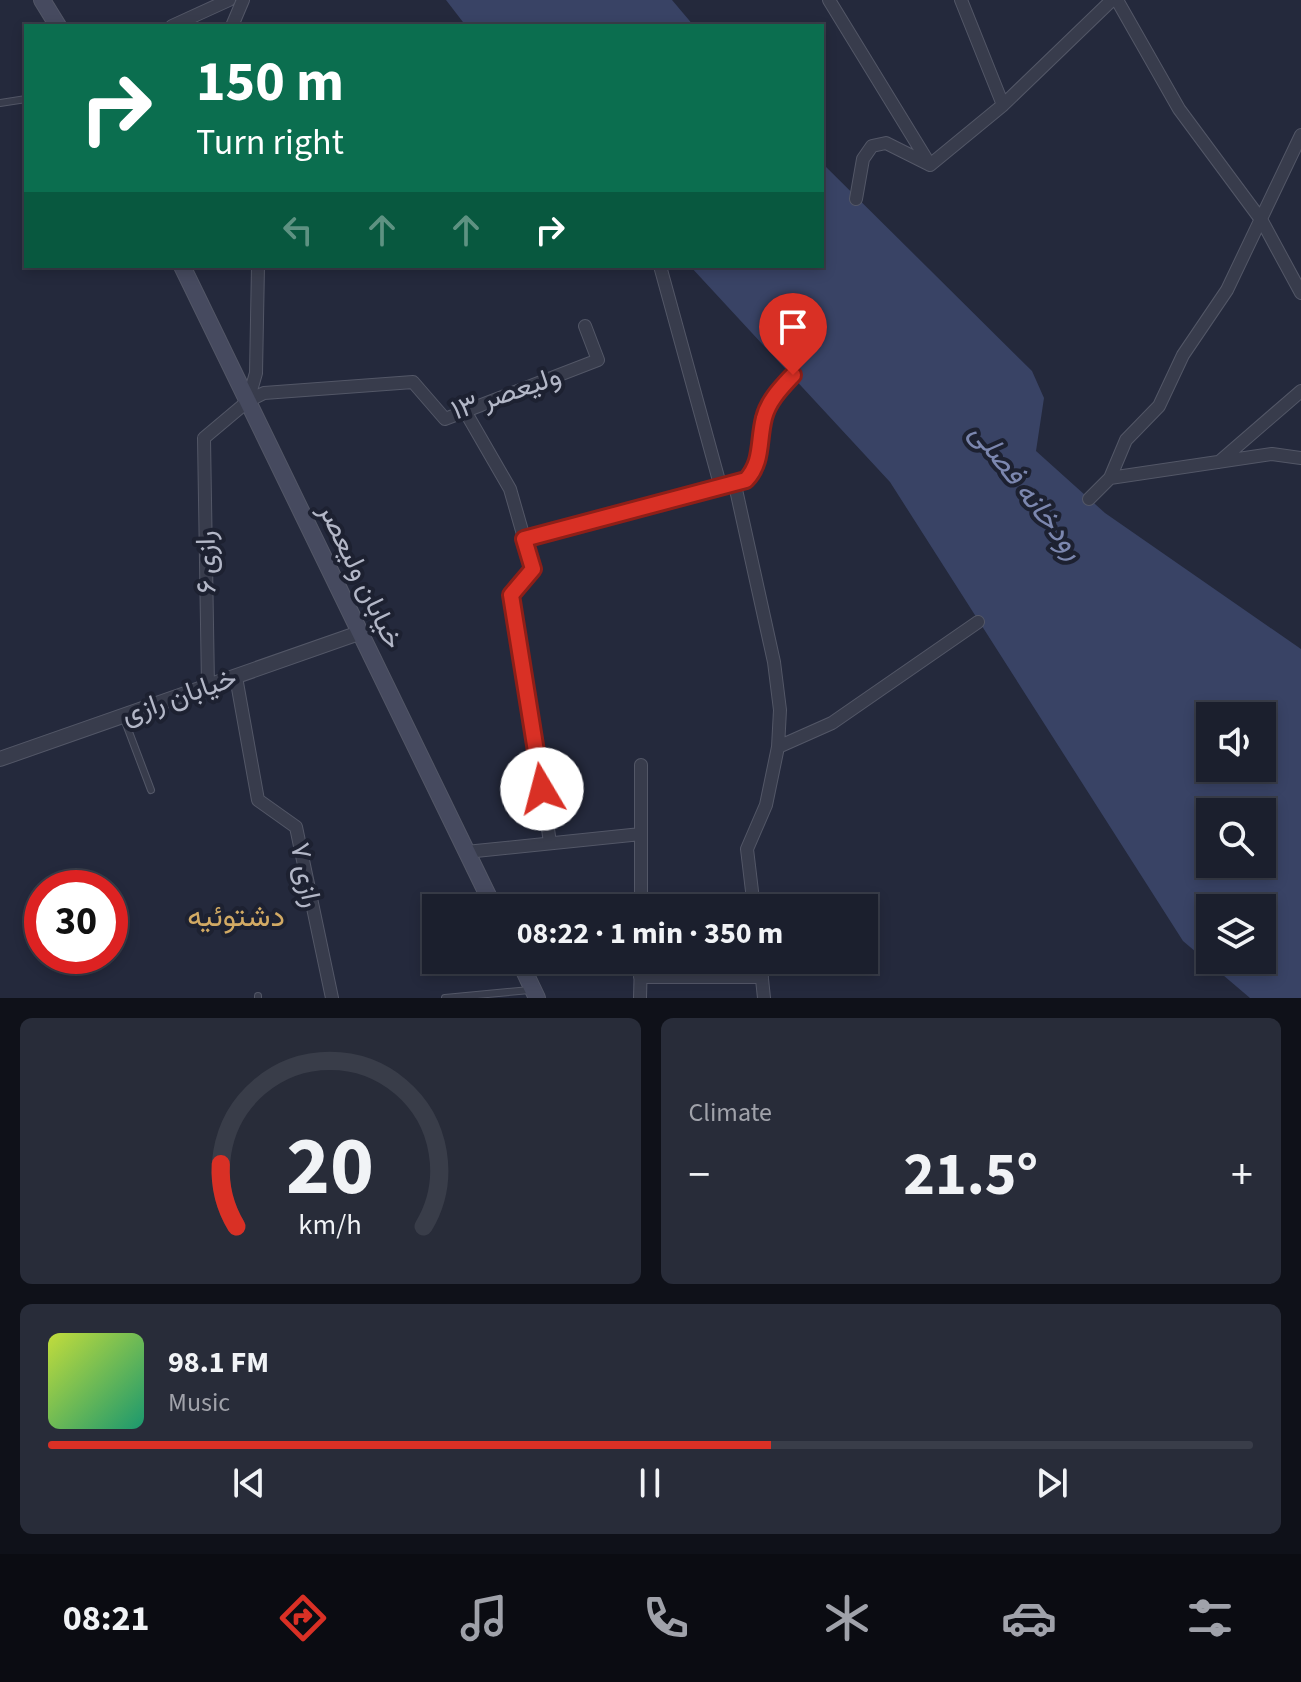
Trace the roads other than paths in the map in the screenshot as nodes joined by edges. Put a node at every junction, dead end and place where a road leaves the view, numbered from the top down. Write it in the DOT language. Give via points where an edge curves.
graph roads {
  1 [pos="42,0"];
  2 [pos="229,0"];
  3 [pos="243,0"];
  4 [pos="829,0"];
  5 [pos="961,0"];
  6 [pos="1115,0"];
  7 [pos="57,24"];
  8 [pos="176,24"];
  9 [pos="233,24"];
  10 [pos="24,99"];
  11 [pos="0,103"];
  12 [pos="1003,105"];
  13 [pos="1301,135"];
  14 [pos="930,165"];
  15 [pos="856,199"];
  16 [pos="1262,221"];
  17 [pos="183,268"];
  18 [pos="258,268"];
  19 [pos="661,268"];
  20 [pos="1301,293"];
  21 [pos="585,326"];
  22 [pos="793,375"];
  23 [pos="1301,391"];
  24 [pos="248,401"];
  25 [pos="465,411"];
  26 [pos="1301,458"];
  27 [pos="1219,462"];
  28 [pos="1110,478"];
  29 [pos="735,485"];
  30 [pos="721,488"];
  31 [pos="1089,499"];
  32 [pos="524,539"];
  33 [pos="978,622"];
  34 [pos="359,633"];
  35 [pos="236,677"];
  36 [pos="208,686"];
  37 [pos="123,716"];
  38 [pos="778,747"];
  39 [pos="0,759"];
  40 [pos="641,765"];
  41 [pos="151,790"];
  42 [pos="641,834"];
  43 [pos="550,843"];
  44 [pos="466,852"];
  45 [pos="487,894"];
  46 [pos="641,894"];
  47 [pos="752,894"];
  48 [pos="526,974"];
  49 [pos="640,974"];
  50 [pos="762,974"];
  51 [pos="640,977"];
  52 [pos="762,977"];
  53 [pos="536,994"];
  54 [pos="332,998"];
  55 [pos="445,998"];
  56 [pos="640,998"];
  57 [pos="764,998"];
  1 -- 7 [label="main road"];
  2 -- 8 [label="street"];
  3 -- 9 [label="street"];
  4 -- 14 [label="street"];
  5 -- 12 [label="street"];
  6 -- 12 [label="street"];
  6 -- 16 [label="street" via="1179,109"];
  10 -- 11 [label="lane"];
  12 -- 14 [label="street"];
  13 -- 16 [label="street"];
  14 -- 15 [label="street" via="886,143 872,146 863,159"];
  16 -- 20 [label="street"];
  16 -- 28 [label="street" via="1159,406 1126,440"];
  17 -- 24 [label="main road, خیابان ولیعصر"];
  18 -- 24 [label="street" via="256,373"];
  19 -- 30 [label="street"];
  21 -- 25 [label="street, ولیعصر ۱۳" via="598,360"];
  22 -- 29 [label="street" via="764,416 757,468"];
  23 -- 27 [label="street"];
  24 -- 25 [label="street, ولیعصر ۱۳" via="264,393 413,382 445,419"];
  24 -- 34 [label="main road, خیابان ولیعصر"];
  24 -- 36 [label="street, رازی ۶" via="204,438"];
  25 -- 32 [label="street" via="510,489"];
  26 -- 27 [label="street" via="1272,454"];
  27 -- 28 [label="street"];
  28 -- 31 [label="street"];
  29 -- 30 [label="street"];
  29 -- 38 [label="street" via="774,662"];
  30 -- 32 [label="street"];
  32 -- 43 [label="street" via="533,569 511,595"];
  33 -- 38 [label="street" via="832,723"];
  34 -- 35 [label="street, خیابان رازی"];
  34 -- 44 [label="main road, خیابان ولیعصر"];
  35 -- 36 [label="street, خیابان رازی"];
  35 -- 54 [label="street, رازی ۷" via="258,800 296,827"];
  36 -- 37 [label="street, خیابان رازی"];
  37 -- 39 [label="street, خیابان رازی"];
  37 -- 41 [label="lane"];
  38 -- 47 [label="street" via="766,805 747,849"];
  40 -- 42 [label="street"];
  42 -- 43 [label="street"];
  42 -- 46 [label="street"];
  43 -- 44 [label="street"];
  44 -- 45 [label="main road, خیابان ولیعصر"];
  48 -- 53 [label="main road"];
  49 -- 51 [label="street"];
  50 -- 52 [label="street"];
  51 -- 52 [label="street"];
  51 -- 56 [label="street"];
  52 -- 57 [label="street"];
  53 -- 55 [label="lane"];
}
